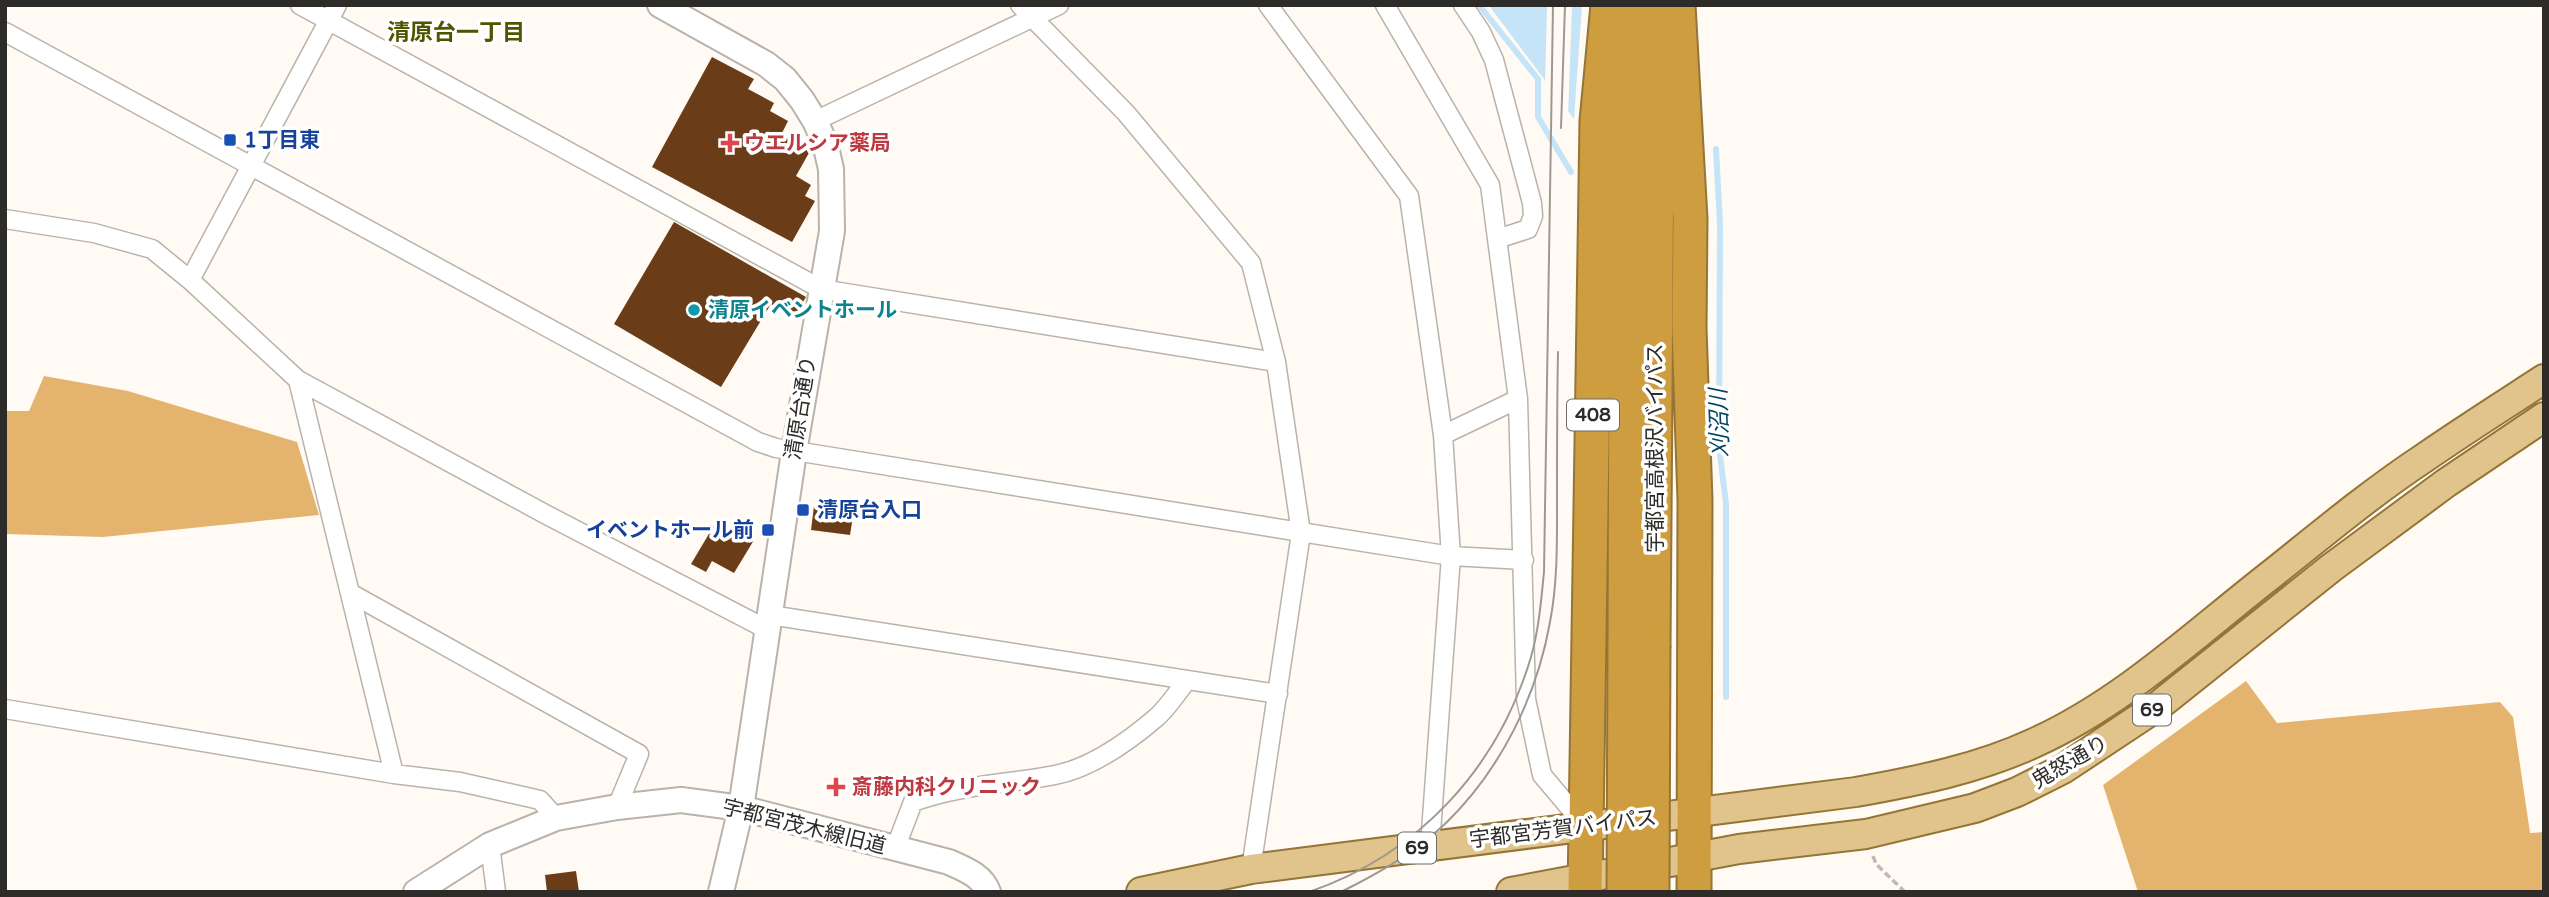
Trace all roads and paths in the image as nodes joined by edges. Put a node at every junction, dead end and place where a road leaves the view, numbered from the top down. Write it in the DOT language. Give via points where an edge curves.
graph roads {
  1 [pos="300,5"];
  2 [pos="660,5"];
  3 [pos="1020,5"];
  4 [pos="1059,5"];
  5 [pos="1268,5"];
  6 [pos="1385,5"];
  7 [pos="1464,5"];
  8 [pos="1608,5"];
  9 [pos="1627,5"];
  10 [pos="1658,5"];
  11 [pos="1678,5"];
  12 [pos="333,13"];
  13 [pos="1034,19"];
  14 [pos="5,33"];
  15 [pos="815,121"];
  16 [pos="251,167"];
  17 [pos="5,219"];
  18 [pos="1497,239"];
  19 [pos="190,280"];
  20 [pos="821,289"];
  21 [pos="1276,362"];
  22 [pos="2544,379"];
  23 [pos="298,380"];
  24 [pos="1518,400"];
  25 [pos="2544,418"];
  26 [pos="1443,435"];
  27 [pos="794,452"];
  28 [pos="1301,533"];
  29 [pos="1451,556"];
  30 [pos="1524,560"];
  31 [pos="352,594"];
  32 [pos="769,623"];
  33 [pos="1639,645"];
  34 [pos="1188,680"];
  35 [pos="1278,694"];
  36 [pos="5,709"];
  37 [pos="394,774"];
  38 [pos="617,807"];
  39 [pos="741,808"];
  40 [pos="1694,813"];
  41 [pos="556,818"];
  42 [pos="1585,826"];
  43 [pos="1866,834"];
  44 [pos="490,845"];
  45 [pos="1430,846"];
  46 [pos="895,849"];
  47 [pos="1694,857"];
  48 [pos="1251,869"];
  49 [pos="1585,885"];
  50 [pos="416,892"];
  51 [pos="496,892"];
  52 [pos="721,892"];
  53 [pos="988,892"];
  54 [pos="1141,892"];
  55 [pos="1511,892"];
  56 [pos="1624,892"];
  57 [pos="1652,892"];
  58 [pos="1694,892"];
  59 [pos="1905,892"];
  1 -- 12 [label="street"];
  2 -- 15 [label="street, 清原台通り" via="766,64 785,79"];
  3 -- 13 [label="street"];
  4 -- 13 [label="street"];
  5 -- 26 [label="street" via="1409,196"];
  6 -- 18 [label="street" via="1490,184"];
  7 -- 18 [label="street" via="1494,60 1532,203 1528,229"];
  8 -- 42 [label="highway, 408" via="1597,121"];
  9 -- 33 [label="highway, 宇都宮高根沢バイパス / 408"];
  10 -- 33 [label="highway, 宇都宮高根沢バイパス / 408"];
  11 -- 40 [label="highway" via="1690,219"];
  12 -- 16 [label="street"];
  12 -- 20 [label="street"];
  13 -- 15 [label="street"];
  13 -- 21 [label="street" via="1126,113 1251,263"];
  14 -- 16 [label="street"];
  15 -- 20 [label="street, 清原台通り" via="825,143 833,195 832,231"];
  16 -- 19 [label="street"];
  16 -- 27 [label="street" via="758,442"];
  17 -- 19 [label="street" via="94,233 152,249"];
  18 -- 24 [label="street"];
  19 -- 23 [label="street"];
  20 -- 21 [label="street"];
  20 -- 27 [label="street, 清原台通り"];
  21 -- 28 [label="street"];
  22 -- 40 [label="main road, 鬼怒通り / 69" via="2422,459 2139,680 2035,743 1925,780"];
  23 -- 31 [label="street"];
  23 -- 32 [label="street" via="533,508"];
  24 -- 26 [label="street"];
  24 -- 30 [label="street"];
  25 -- 43 [label="main road, 鬼怒通り / 69" via="2446,483 2158,706 2063,769 1975,808"];
  26 -- 29 [label="street"];
  27 -- 28 [label="street"];
  27 -- 32 [label="street, 清原台通り"];
  28 -- 29 [label="street"];
  28 -- 35 [label="street"];
  29 -- 30 [label="street"];
  29 -- 45 [label="street"];
  30 -- 42 [label="street" via="1526,699 1538,759 1542,775"];
  31 -- 37 [label="street"];
  31 -- 38 [label="street" via="639,754"];
  32 -- 34 [label="street"];
  32 -- 39 [label="street, 清原台通り"];
  33 -- 56 [label="highway, 宇都宮高根沢バイパス / 408, bridge"];
  33 -- 57 [label="highway, 宇都宮高根沢バイパス / 408, bridge"];
  34 -- 35 [label="street"];
  34 -- 46 [label="street" via="1158,716 1082,766 1058,775 942,792 913,802"];
  35 -- 48 [label="street"];
  36 -- 37 [label="street"];
  37 -- 41 [label="street" via="460,782 540,800"];
  38 -- 39 [label="street, 宇都宮茂木線旧道" via="681,800"];
  38 -- 41 [label="street, 宇都宮茂木線旧道"];
  39 -- 46 [label="street, 宇都宮茂木線旧道"];
  39 -- 52 [label="street, 清原台通り"];
  40 -- 42 [label="main road, 宇都宮芳賀バイパス / 69"];
  40 -- 47 [label="highway"];
  41 -- 44 [label="street, 宇都宮茂木線旧道"];
  42 -- 45 [label="main road, 宇都宮芳賀バイパス / 69"];
  42 -- 49 [label="highway, 408"];
  43 -- 47 [label="main road, 鬼怒通り / 69"];
  43 -- 59 [label="path" via="1876,864"];
  44 -- 50 [label="street, 宇都宮茂木線旧道"];
  44 -- 51 [label="street"];
  45 -- 48 [label="main road, 宇都宮芳賀バイパス / 69"];
  46 -- 53 [label="street, 宇都宮茂木線旧道" via="974,873"];
  47 -- 49 [label="main road, 鬼怒通り / 69"];
  47 -- 58 [label="highway"];
  48 -- 54 [label="main road, 宇都宮芳賀バイパス / 69"];
  49 -- 55 [label="main road, 69"];
}
